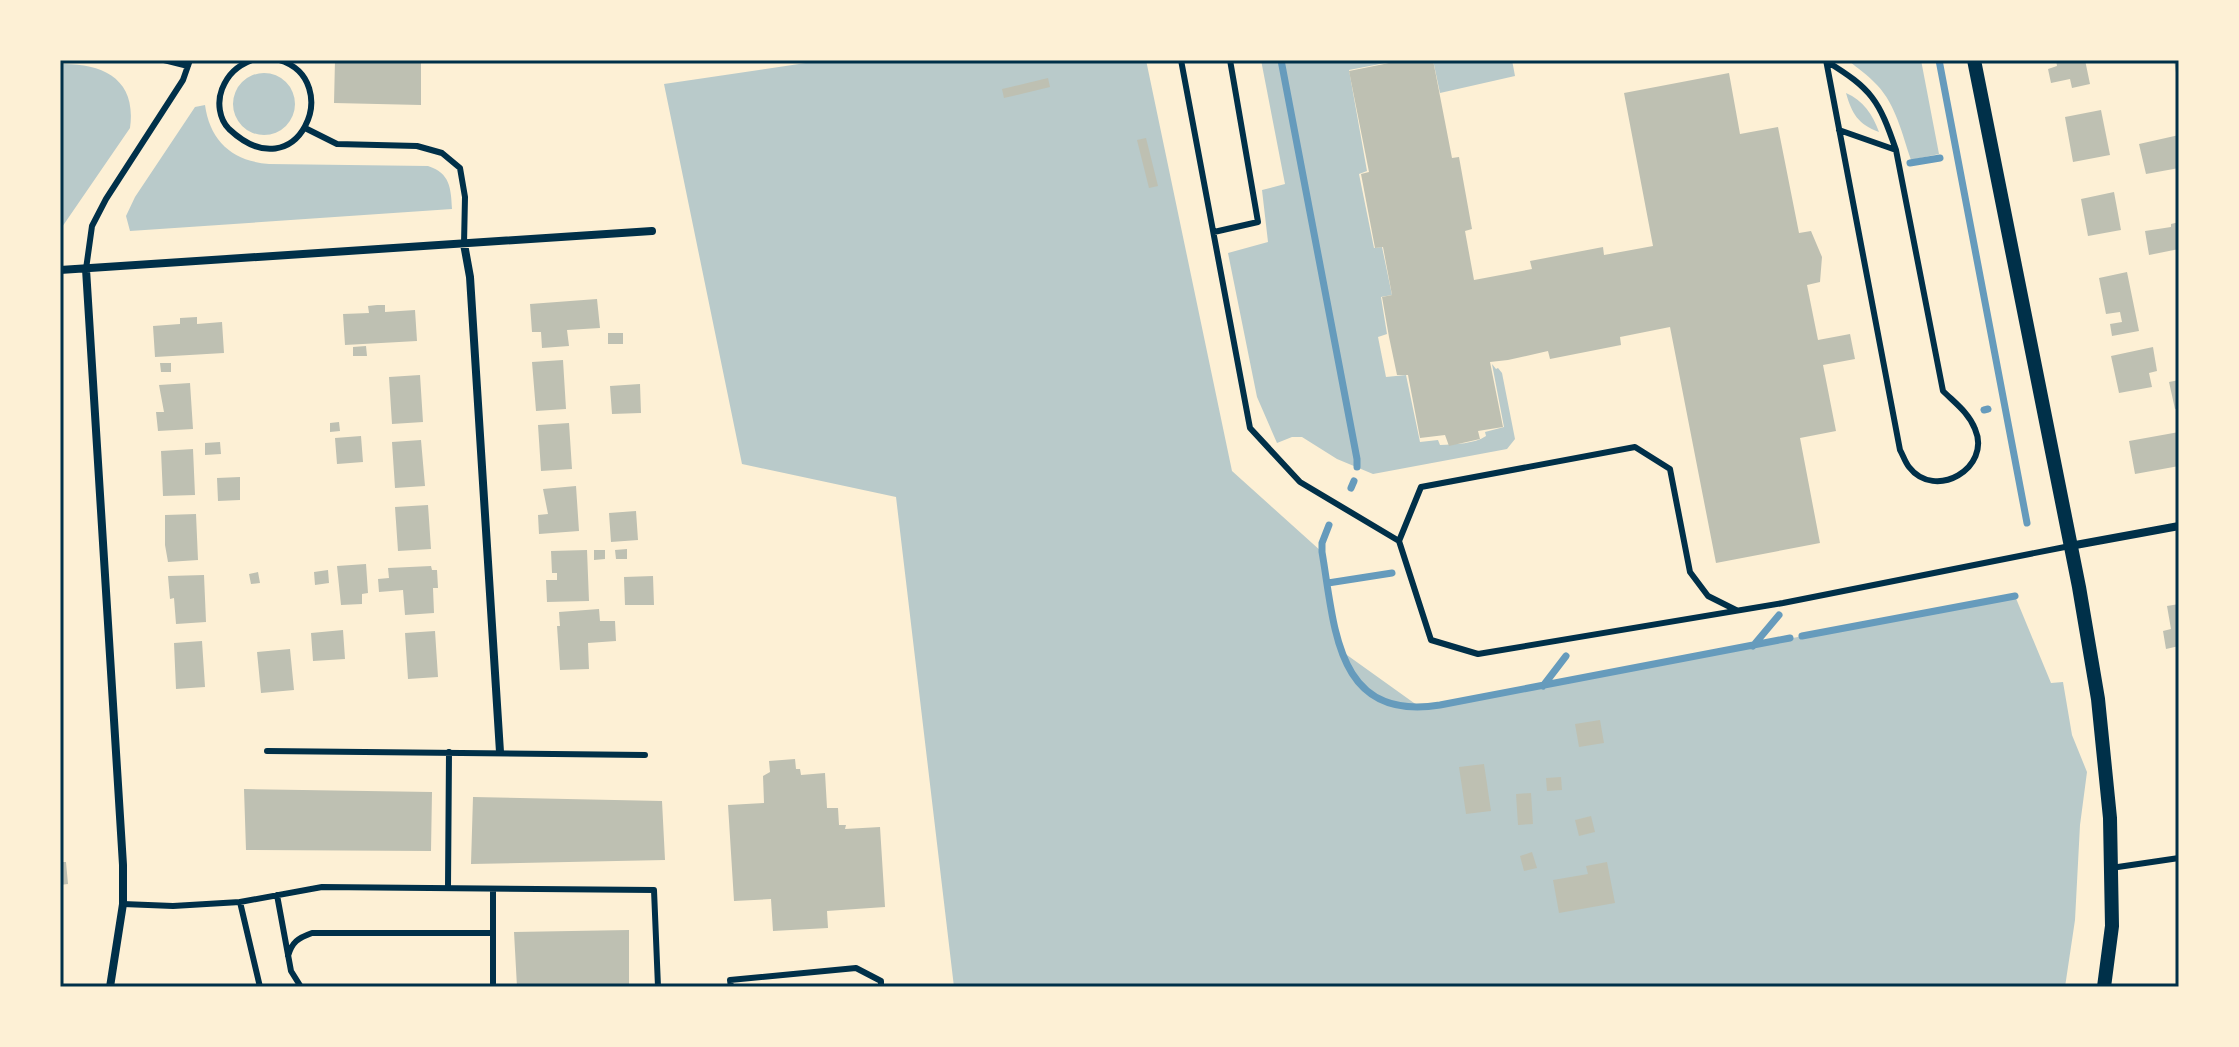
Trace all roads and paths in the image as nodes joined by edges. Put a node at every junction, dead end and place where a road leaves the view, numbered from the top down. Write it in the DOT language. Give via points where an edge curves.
graph roads {
  1 [pos="164,60"];
  2 [pos="252,60"];
  3 [pos="279,60"];
  4 [pos="1181,60"];
  5 [pos="1230,60"];
  6 [pos="1826,60"];
  7 [pos="1974,60"];
  8 [pos="189,63"];
  9 [pos="307,129"];
  10 [pos="1839,130"];
  11 [pos="1896,150"];
  12 [pos="652,231"];
  13 [pos="1214,232"];
  14 [pos="464,244"];
  15 [pos="86,269"];
  16 [pos="60,270"];
  17 [pos="2179,526"];
  18 [pos="1399,541"];
  19 [pos="2070,546"];
  20 [pos="1736,610"];
  21 [pos="267,751"];
  22 [pos="449,752"];
  23 [pos="500,752"];
  24 [pos="645,755"];
  25 [pos="2179,858"];
  26 [pos="2111,868"];
  27 [pos="448,888"];
  28 [pos="493,889"];
  29 [pos="277,895"];
  30 [pos="240,902"];
  31 [pos="123,904"];
  32 [pos="493,933"];
  33 [pos="288,956"];
  34 [pos="110,987"];
  35 [pos="260,987"];
  36 [pos="301,987"];
  37 [pos="493,987"];
  38 [pos="658,987"];
  39 [pos="731,987"];
  40 [pos="881,987"];
  41 [pos="2104,987"];
  1 -- 8 [label="lane"];
  2 -- 9 [label="lane" via="227,78 218,98 223,123 242,141 263,150 293,142"];
  3 -- 9 [label="lane" via="301,75 311,92"];
  4 -- 13 [label="lane"];
  5 -- 13 [label="lane" via="1258,222"];
  6 -- 10 [label="lane"];
  6 -- 11 [label="lane" via="1848,74 1882,110"];
  7 -- 19 [label="street"];
  8 -- 15 [label="lane" via="92,226"];
  9 -- 14 [label="lane" via="337,144 417,146 442,153 460,168"];
  10 -- 11 [label="lane"];
  10 -- 11 [label="lane" via="1900,450 1921,478 1938,482 1957,479 1971,465 1979,450 1977,432 1943,391"];
  12 -- 14 [label="street"];
  13 -- 18 [label="lane" via="1250,428 1300,482"];
  14 -- 15 [label="street"];
  14 -- 23 [label="street"];
  15 -- 16 [label="street"];
  15 -- 31 [label="street"];
  17 -- 19 [label="street"];
  18 -- 20 [label="lane" via="1431,640 1478,654"];
  18 -- 20 [label="lane" via="1421,487 1635,447 1670,469 1690,572 1708,596"];
  19 -- 20 [label="lane"];
  19 -- 26 [label="street" via="2100,715"];
  21 -- 22 [label="lane"];
  22 -- 23 [label="lane"];
  22 -- 27 [label="lane"];
  23 -- 24 [label="lane"];
  25 -- 26 [label="lane"];
  26 -- 41 [label="street" via="2112,926"];
  27 -- 28 [label="lane"];
  27 -- 29 [label="lane" via="322,887"];
  28 -- 32 [label="lane"];
  28 -- 38 [label="lane" via="654,890"];
  29 -- 30 [label="lane"];
  29 -- 33 [label="lane"];
  30 -- 31 [label="lane"];
  30 -- 35 [label="lane"];
  31 -- 34 [label="street"];
  32 -- 33 [label="lane" via="312,933 299,937"];
  32 -- 37 [label="lane"];
  33 -- 36 [label="lane"];
  39 -- 40 [label="lane" via="730,980 856,968 881,981"];
}
